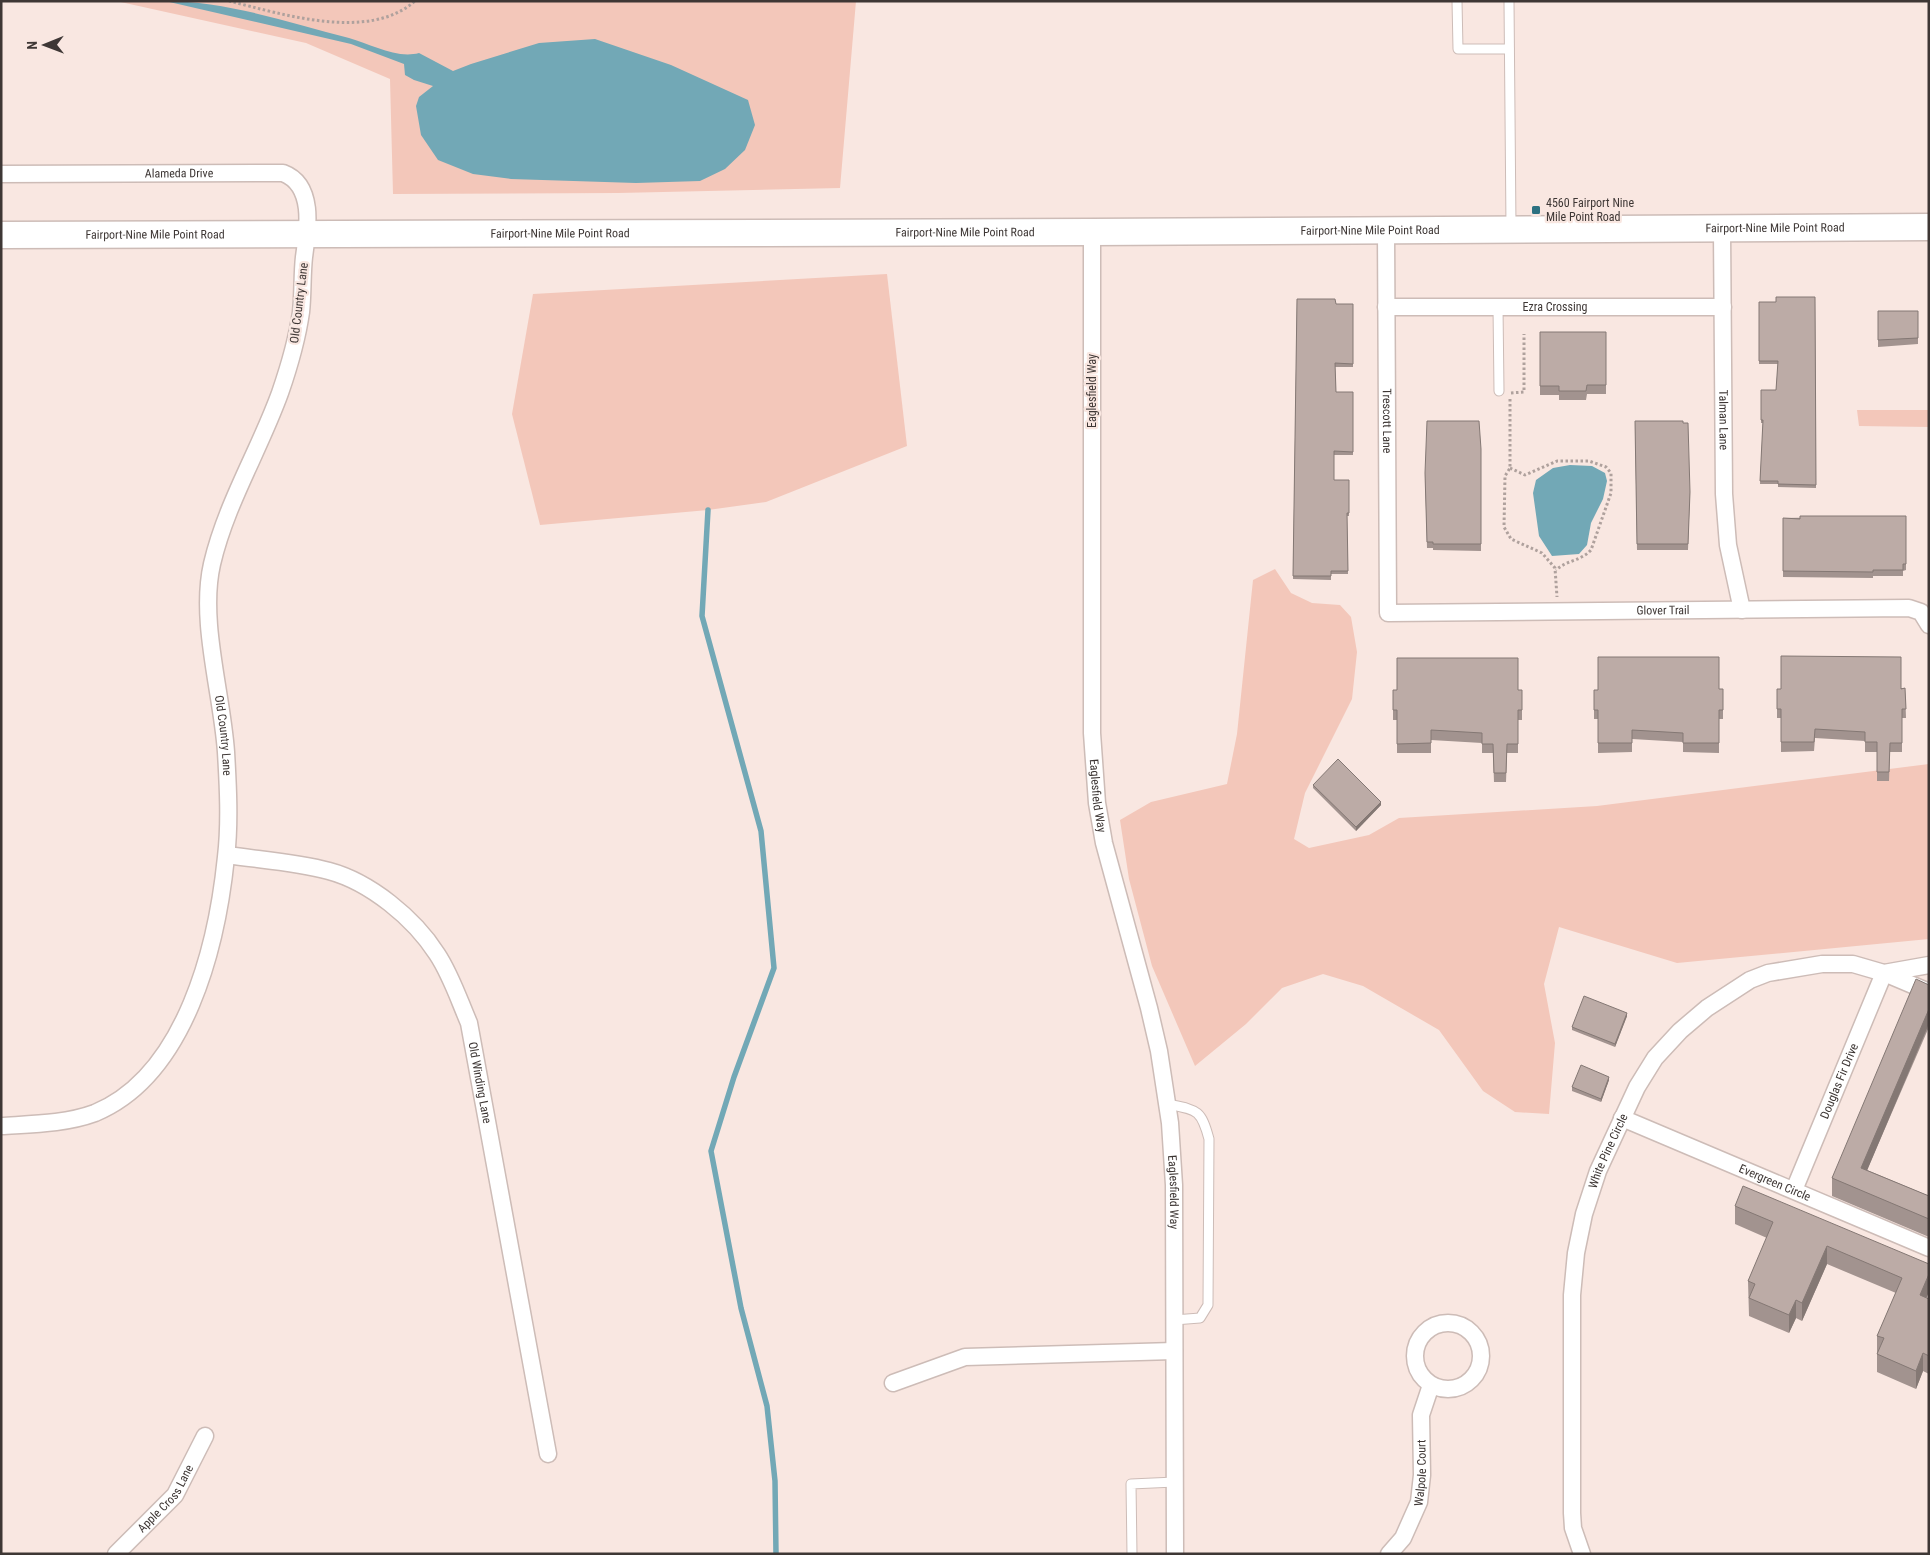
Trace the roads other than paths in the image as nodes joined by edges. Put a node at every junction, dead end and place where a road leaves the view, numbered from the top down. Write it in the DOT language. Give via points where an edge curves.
graph roads {
  1 [pos="1457,1"];
  2 [pos="1509,1"];
  3 [pos="1509,49"];
  4 [pos="1,174"];
  5 [pos="1929,227"];
  6 [pos="1386,230"];
  7 [pos="1511,230"];
  8 [pos="1722,230"];
  9 [pos="1092,232"];
  10 [pos="1,235"];
  11 [pos="307,236"];
  12 [pos="1386,307"];
  13 [pos="1498,307"];
  14 [pos="1723,307"];
  15 [pos="1499,391"];
  16 [pos="1742,610"];
  17 [pos="1388,613"];
  18 [pos="1929,625"];
  19 [pos="227,855"];
  20 [pos="1929,965"];
  21 [pos="1884,973"];
  22 [pos="1929,992"];
  23 [pos="1167,1104"];
  24 [pos="1622,1118"];
  25 [pos="1,1126"];
  26 [pos="1794,1190"];
  27 [pos="1929,1248"];
  28 [pos="1174,1320"];
  29 [pos="1174,1350"];
  30 [pos="893,1383"];
  31 [pos="1432,1385"];
  32 [pos="204,1436"];
  33 [pos="548,1454"];
  34 [pos="1175,1482"];
  35 [pos="116,1554"];
  36 [pos="1132,1554"];
  37 [pos="1175,1554"];
  38 [pos="1389,1554"];
  39 [pos="1582,1554"];
  1 -- 3 [label="lane" via="1458,49"];
  2 -- 3 [label="lane"];
  3 -- 7 [label="lane"];
  4 -- 11 [label="street, Alameda Drive" via="283,173 296,180 304,194"];
  5 -- 8 [label="main road, Fairport-Nine Mile Point Road"];
  6 -- 7 [label="main road, Fairport-Nine Mile Point Road"];
  6 -- 9 [label="main road, Fairport-Nine Mile Point Road"];
  6 -- 12 [label="street, Trescott Lane"];
  7 -- 8 [label="main road, Fairport-Nine Mile Point Road"];
  8 -- 14 [label="street, Talman Lane"];
  9 -- 11 [label="main road, Fairport-Nine Mile Point Road"];
  9 -- 23 [label="street, Eaglesfield Way" via="1092,733 1097,803 1104,843 1149,1008"];
  10 -- 11 [label="main road, Fairport-Nine Mile Point Road"];
  11 -- 19 [label="street, Old Country Lane" via="296,342 274,409 223,523 212,567 209,615 226,750"];
  12 -- 13 [label="street, Ezra Crossing"];
  12 -- 17 [label="street, Trescott Lane"];
  13 -- 14 [label="street, Ezra Crossing"];
  13 -- 15 [label="lane"];
  14 -- 16 [label="street, Talman Lane" via="1724,494 1728,545"];
  16 -- 17 [label="street, Glover Trail"];
  16 -- 18 [label="street, Glover Trail" via="1910,608 1921,612"];
  19 -- 25 [label="street, Old Country Lane" via="214,930 202,974 179,1032 150,1074 133,1090 94,1113 49,1123"];
  19 -- 33 [label="street, Old Winding Lane" via="303,865 353,880 418,929 452,982 468,1023"];
  20 -- 21 [label="street, White Pine Circle"];
  21 -- 22 [label="street"];
  21 -- 24 [label="street, White Pine Circle" via="1853,964 1822,964 1786,968 1750,980 1707,1008 1680,1031 1655,1058"];
  21 -- 26 [label="street, Douglas Fir Drive"];
  23 -- 28 [label="street, Eaglesfield Way" via="1174,1185"];
  23 -- 28 [label="lane" via="1194,1109 1203,1117 1209,1139 1208,1305 1200,1318"];
  24 -- 26 [label="street, Evergreen Circle"];
  24 -- 39 [label="street, White Pine Circle" via="1598,1171 1584,1214 1572,1295 1572,1513 1573,1528"];
  26 -- 27 [label="street, Evergreen Circle"];
  28 -- 29 [label="street, Eaglesfield Way"];
  29 -- 30 [label="street" via="965,1357"];
  29 -- 34 [label="street, Eaglesfield Way"];
  31 -- 31 [label="street" via="1453,1390 1472,1380 1481,1360 1476,1338 1469,1330 1459,1325 1443,1324 1421,1337 1416,1347 1417,1369"];
  31 -- 38 [label="street, Walpole Court" via="1421,1415 1419,1502 1403,1538"];
  32 -- 35 [label="street, Apple Cross Lane" via="175,1495"];
  34 -- 36 [label="lane" via="1131,1484"];
  34 -- 37 [label="street, Eaglesfield Way"];
}
